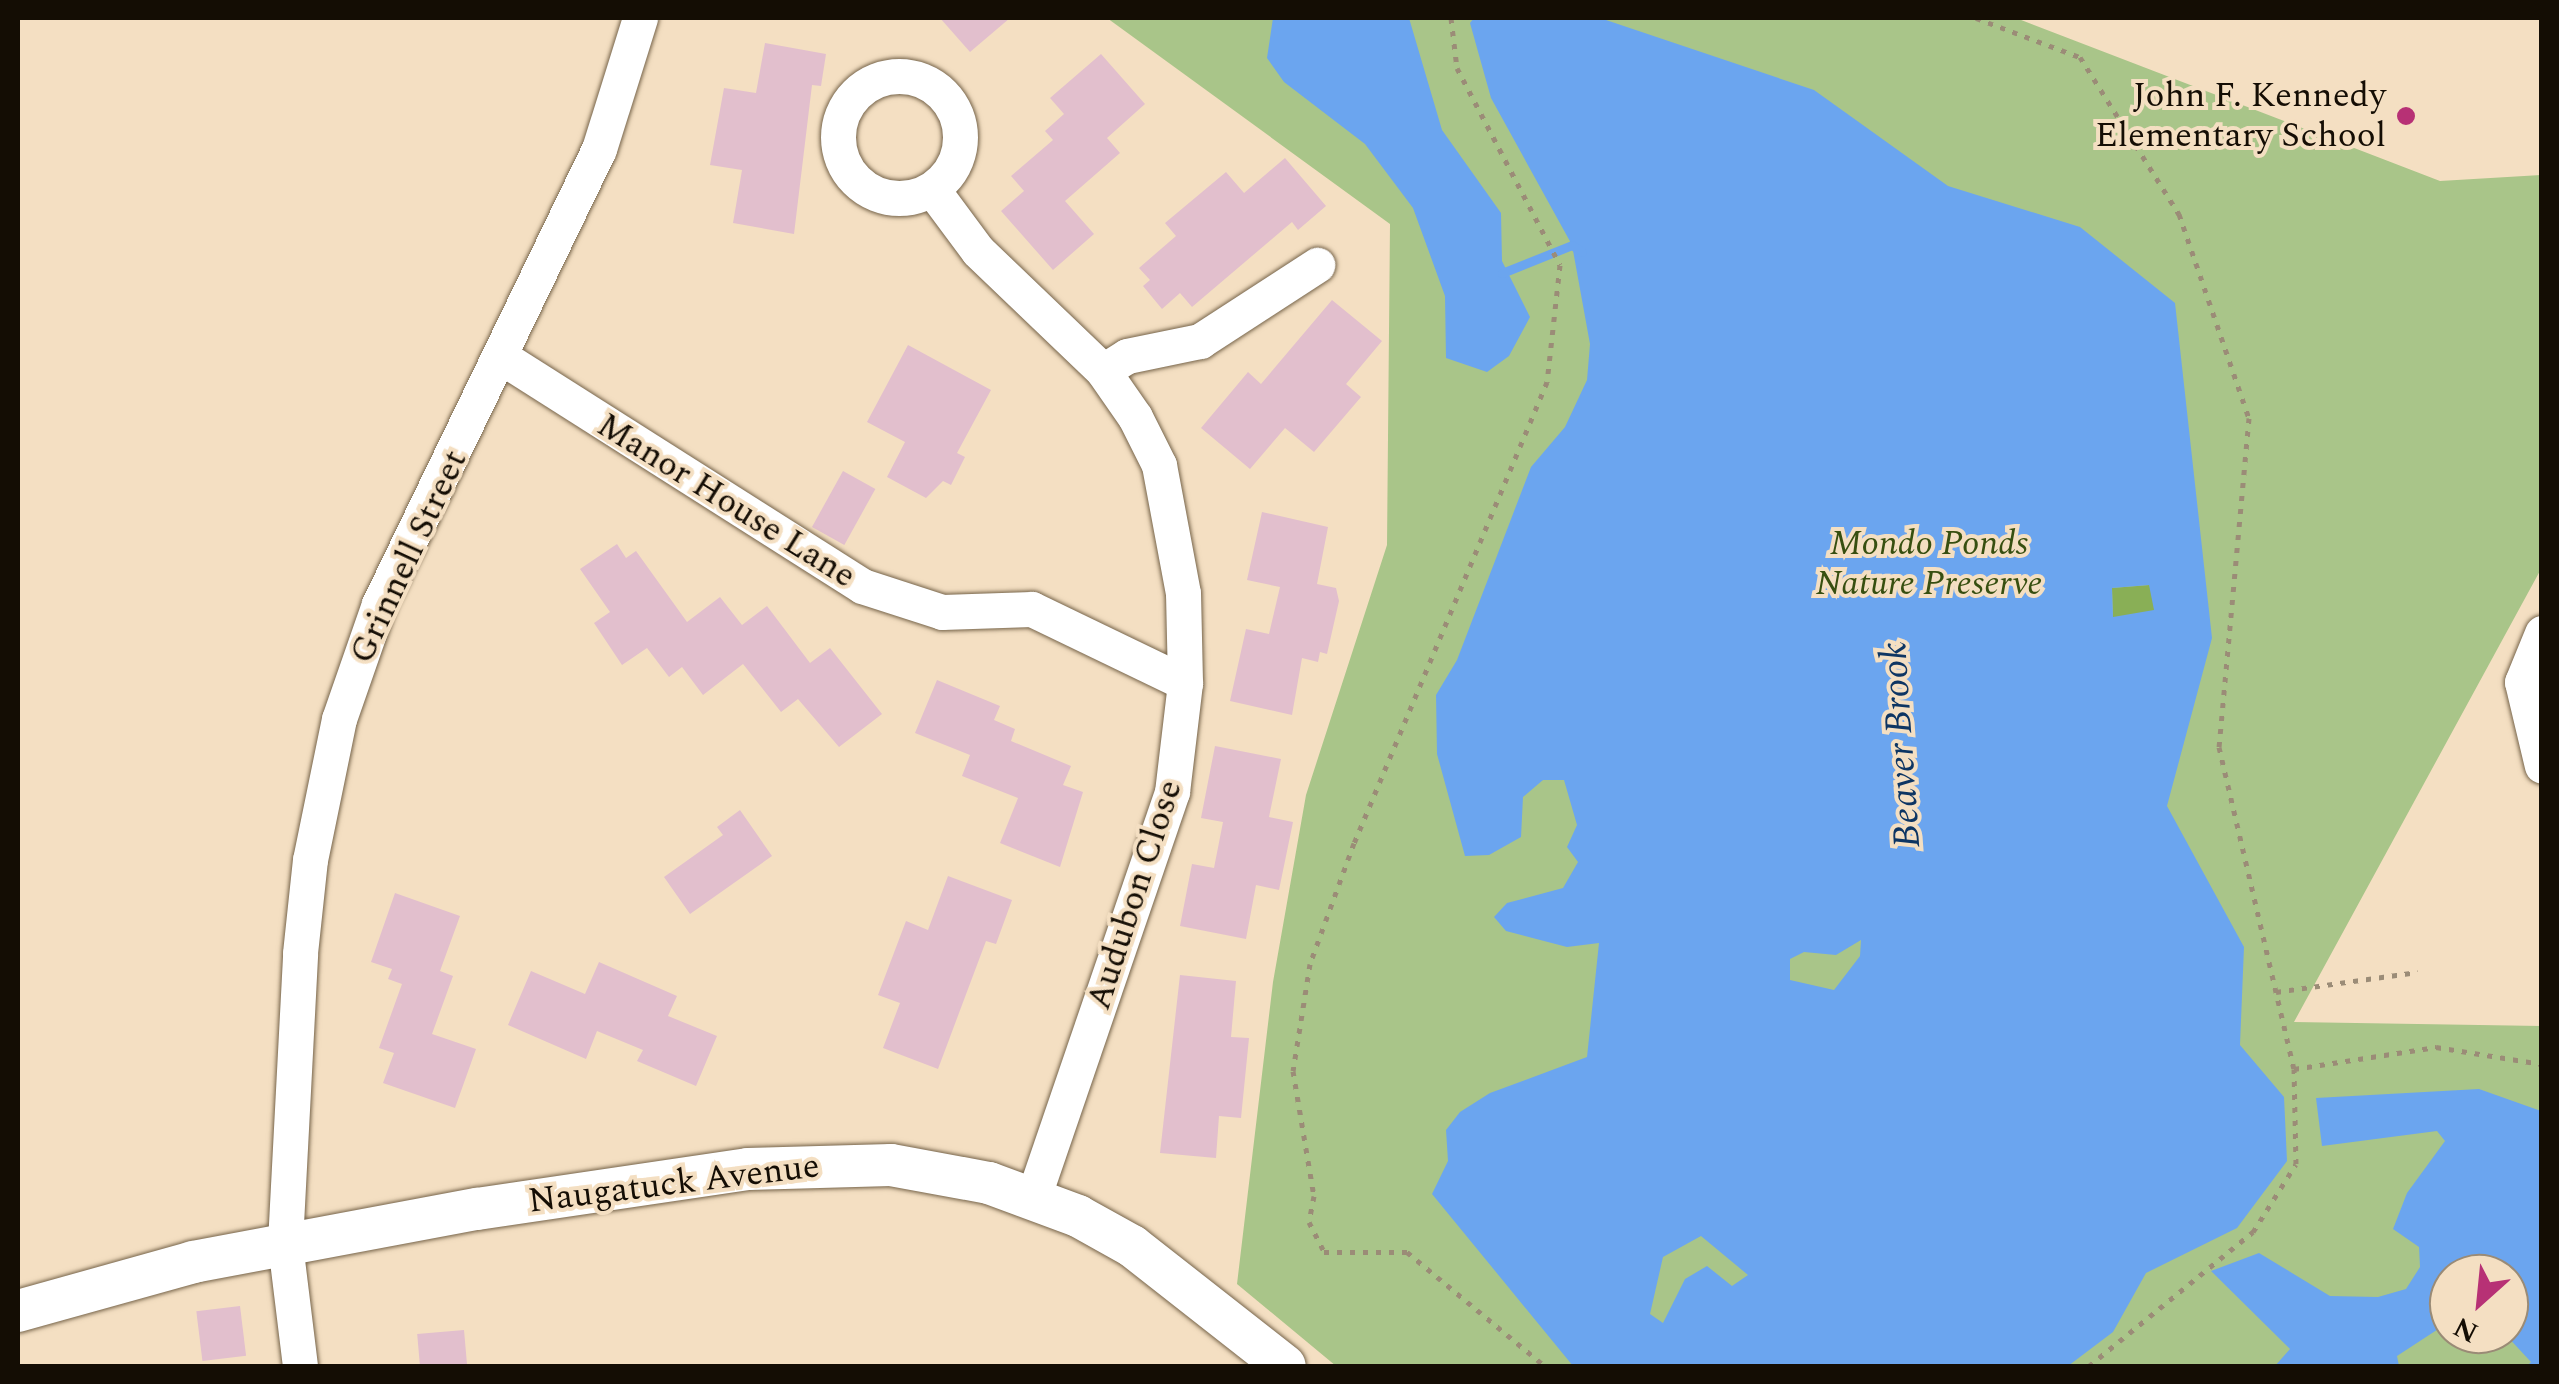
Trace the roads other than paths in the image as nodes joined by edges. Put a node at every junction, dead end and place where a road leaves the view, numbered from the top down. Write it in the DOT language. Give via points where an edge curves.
graph roads {
  1 [pos="640,18"];
  2 [pos="932,189"];
  3 [pos="1317,265"];
  4 [pos="503,358"];
  5 [pos="1102,370"];
  6 [pos="2542,633"];
  7 [pos="1185,683"];
  8 [pos="2542,766"];
  9 [pos="1032,1197"];
  10 [pos="285,1243"];
  11 [pos="18,1312"];
  12 [pos="300,1366"];
  13 [pos="1285,1366"];
  1 -- 4 [label="street, Grinnell Street" via="600,149"];
  2 -- 5 [label="street, Audubon Close" via="1020,298"];
  3 -- 5 [label="street" via="1200,341 1127,356"];
  4 -- 7 [label="street, Manor House Lane" via="862,586 942,612 1032,609"];
  4 -- 10 [label="street, Grinnell Street" via="379,604 340,718 310,860 300,954"];
  5 -- 7 [label="street, Audubon Close" via="1159,465 1183,593"];
  6 -- 8 [label="street" via="2522,682"];
  7 -- 9 [label="street, Audubon Close" via="1180,744 1158,840"];
  9 -- 10 [label="main road, Naugatuck Avenue" via="939,1172 812,1164 649,1182"];
  9 -- 13 [label="main road, Naugatuck Avenue" via="1132,1246"];
  10 -- 11 [label="main road, Naugatuck Avenue"];
  10 -- 12 [label="street, Grinnell Street"];
}
